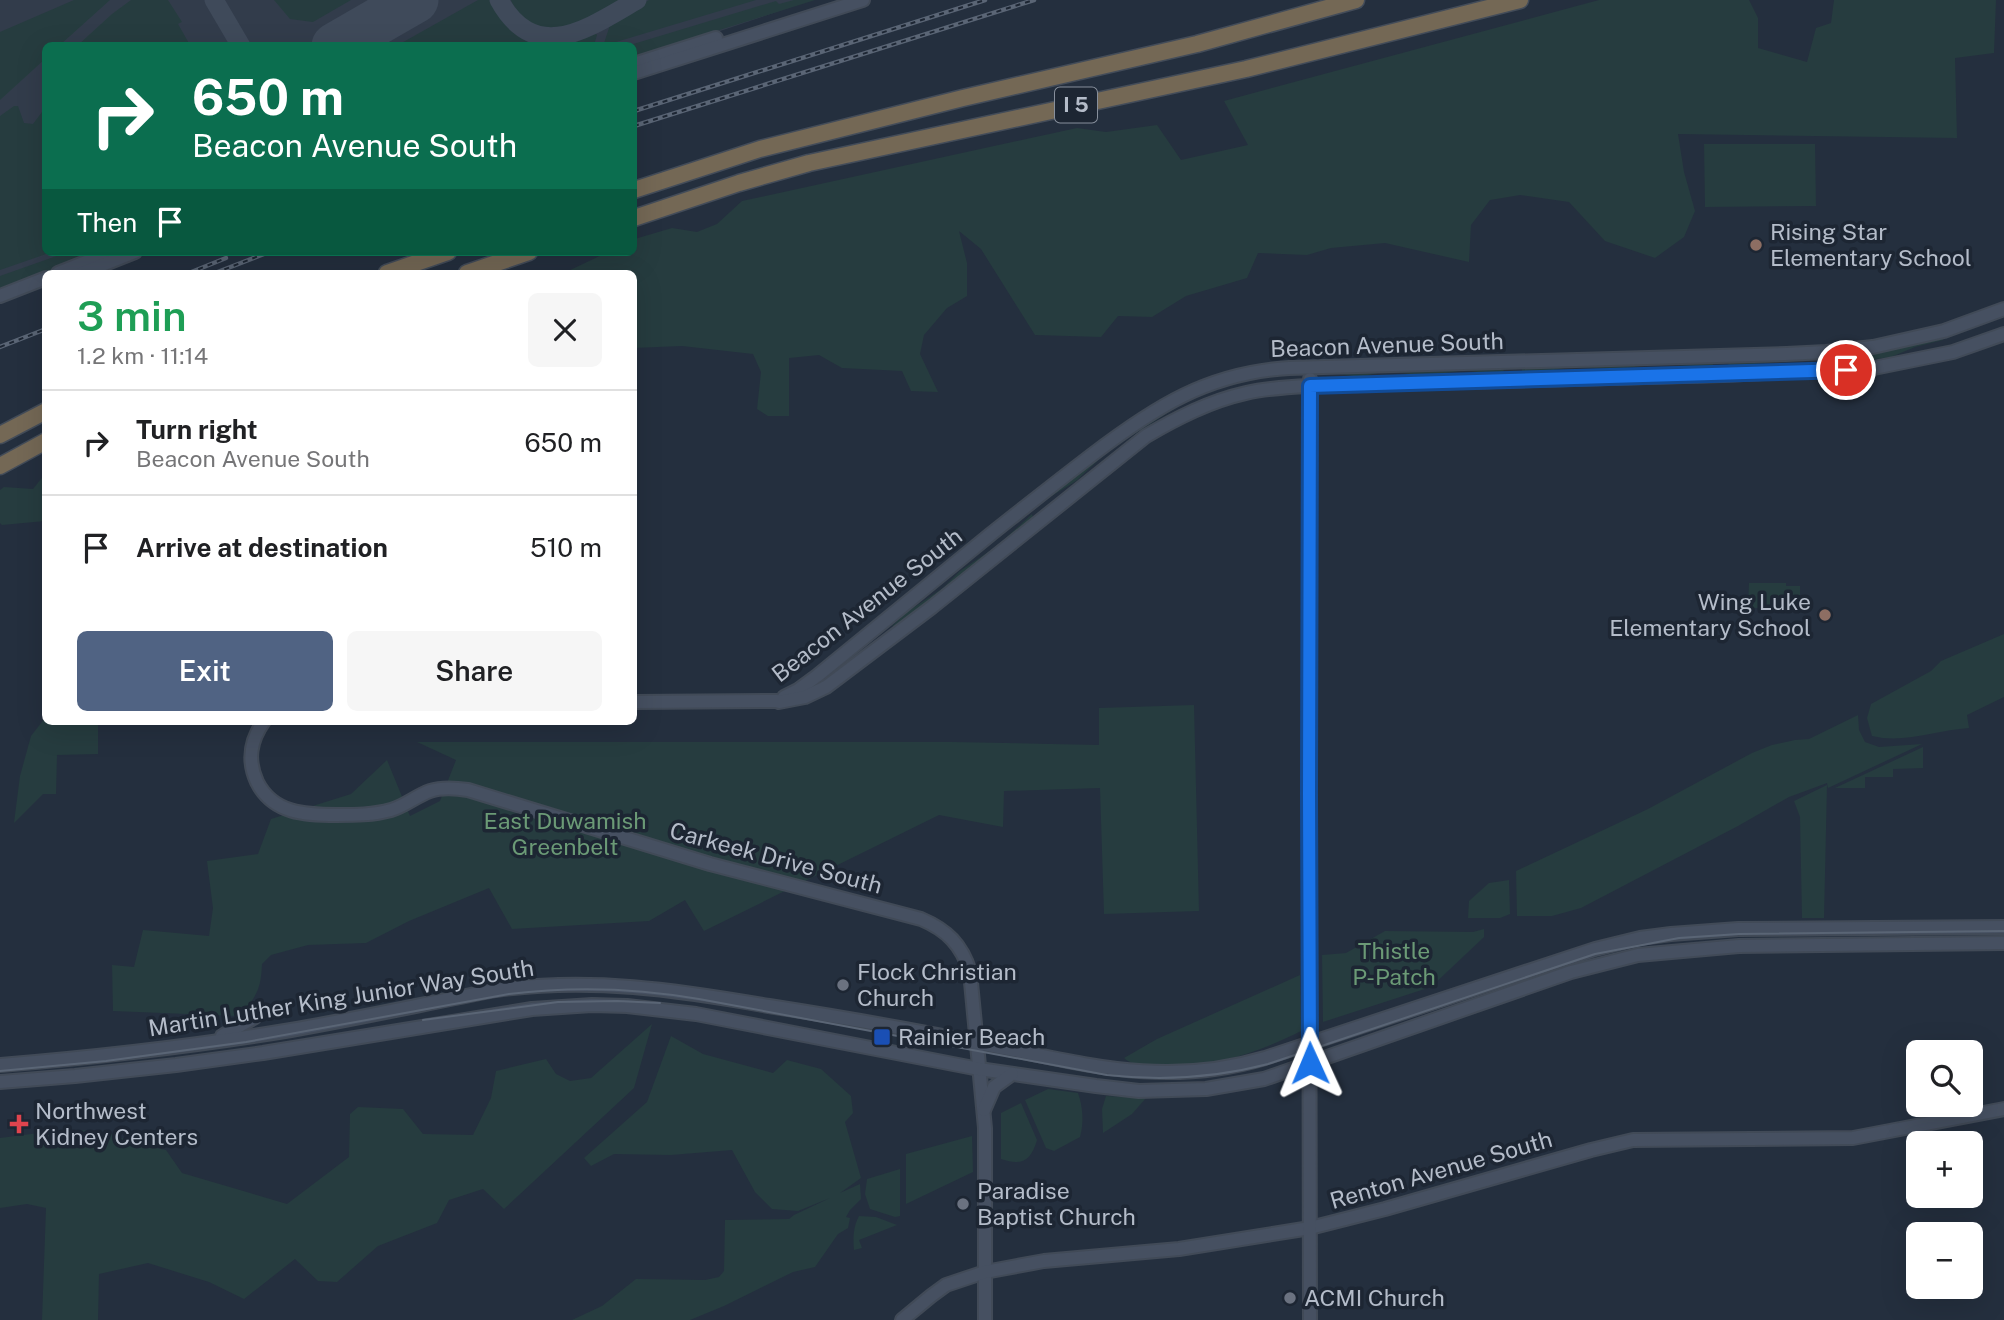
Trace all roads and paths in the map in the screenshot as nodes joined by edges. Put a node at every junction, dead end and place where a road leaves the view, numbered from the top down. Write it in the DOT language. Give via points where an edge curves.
graph roads {
  1 [pos="837,0"];
  2 [pos="863,0"];
  3 [pos="1356,0"];
  4 [pos="1520,0"];
  5 [pos="637,63"];
  6 [pos="637,72"];
  7 [pos="637,189"];
  8 [pos="637,217"];
  9 [pos="101,256"];
  10 [pos="125,256"];
  11 [pos="436,256"];
  12 [pos="517,256"];
  13 [pos="66,270"];
  14 [pos="90,270"];
  15 [pos="396,270"];
  16 [pos="476,270"];
  17 [pos="42,280"];
  18 [pos="42,289"];
  19 [pos="0,296"];
  20 [pos="0,305"];
  21 [pos="2004,309"];
  22 [pos="2004,334"];
  23 [pos="1310,367"];
  24 [pos="1310,386"];
  25 [pos="42,413"];
  26 [pos="0,435"];
  27 [pos="42,444"];
  28 [pos="0,466"];
  29 [pos="777,701"];
  30 [pos="637,702"];
  31 [pos="262,725"];
  32 [pos="2004,927"];
  33 [pos="2004,943"];
  34 [pos="255,1017"];
  35 [pos="213,1041"];
  36 [pos="1310,1041"];
  37 [pos="977,1042"];
  38 [pos="1310,1063"];
  39 [pos="0,1065"];
  40 [pos="979,1069"];
  41 [pos="1012,1074"];
  42 [pos="0,1082"];
  43 [pos="2004,1109"];
  44 [pos="984,1110"];
  45 [pos="1310,1228"];
  46 [pos="985,1272"];
  47 [pos="902,1320"];
  48 [pos="985,1320"];
  49 [pos="1310,1320"];
  1 -- 5 [label="main road"];
  2 -- 6 [label="main road"];
  3 -- 7 [label="highway, I 5" via="1197,44 760,149"];
  4 -- 8 [label="highway, I 5" via="1245,69 809,163"];
  9 -- 13 [label="main road"];
  10 -- 14 [label="main road"];
  11 -- 15 [label="highway"];
  12 -- 16 [label="highway"];
  17 -- 19 [label="main road"];
  18 -- 20 [label="main road"];
  21 -- 23 [label="main road, Beacon Avenue South" via="1944,331 1826,352"];
  22 -- 24 [label="main road, Beacon Avenue South" via="1953,352 1874,368"];
  23 -- 24 [label="main road"];
  23 -- 29 [label="main road, Beacon Avenue South" via="1265,371 1211,384 1139,419 817,676"];
  24 -- 29 [label="main road, Beacon Avenue South" via="1232,397 1175,419 1146,436 826,687 805,697"];
  24 -- 36 [label="main road"];
  25 -- 26 [label="highway"];
  27 -- 28 [label="highway"];
  29 -- 30 [label="main road"];
  31 -- 37 [label="main road, Carkeek Drive South" via="251,749 253,770 267,796 290,811 361,815 401,807 436,789 468,790 710,864 936,925 965,957"];
  32 -- 36 [label="main road, Martin Luther King Junior Way South" via="1738,929 1640,938 1595,948"];
  33 -- 38 [label="main road, Martin Luther King Junior Way South" via="1739,946 1638,955 1539,982"];
  34 -- 35 [label="main road"];
  35 -- 37 [label="main road, Martin Luther King Junior Way South" via="507,989 582,984 681,991"];
  35 -- 39 [label="main road, Martin Luther King Junior Way South"];
  36 -- 37 [label="main road, Martin Luther King Junior Way South" via="1243,1064 1166,1074 1095,1067"];
  36 -- 38 [label="main road"];
  37 -- 40 [label="main road"];
  38 -- 41 [label="main road, Martin Luther King Junior Way South" via="1246,1084 1172,1091"];
  38 -- 45 [label="main road"];
  40 -- 41 [label="main road, Martin Luther King Junior Way South"];
  40 -- 42 [label="main road, Martin Luther King Junior Way South" via="696,1014 592,1005 518,1011 176,1065"];
  40 -- 44 [label="main road"];
  41 -- 44 [label="main road" via="994,1087"];
  43 -- 45 [label="main road, Renton Avenue South" via="1853,1138 1633,1140"];
  44 -- 46 [label="main road"];
  45 -- 46 [label="main road, Renton Avenue South"];
  45 -- 49 [label="main road"];
  46 -- 47 [label="main road, Renton Avenue South" via="946,1285"];
  46 -- 48 [label="main road"];
}
